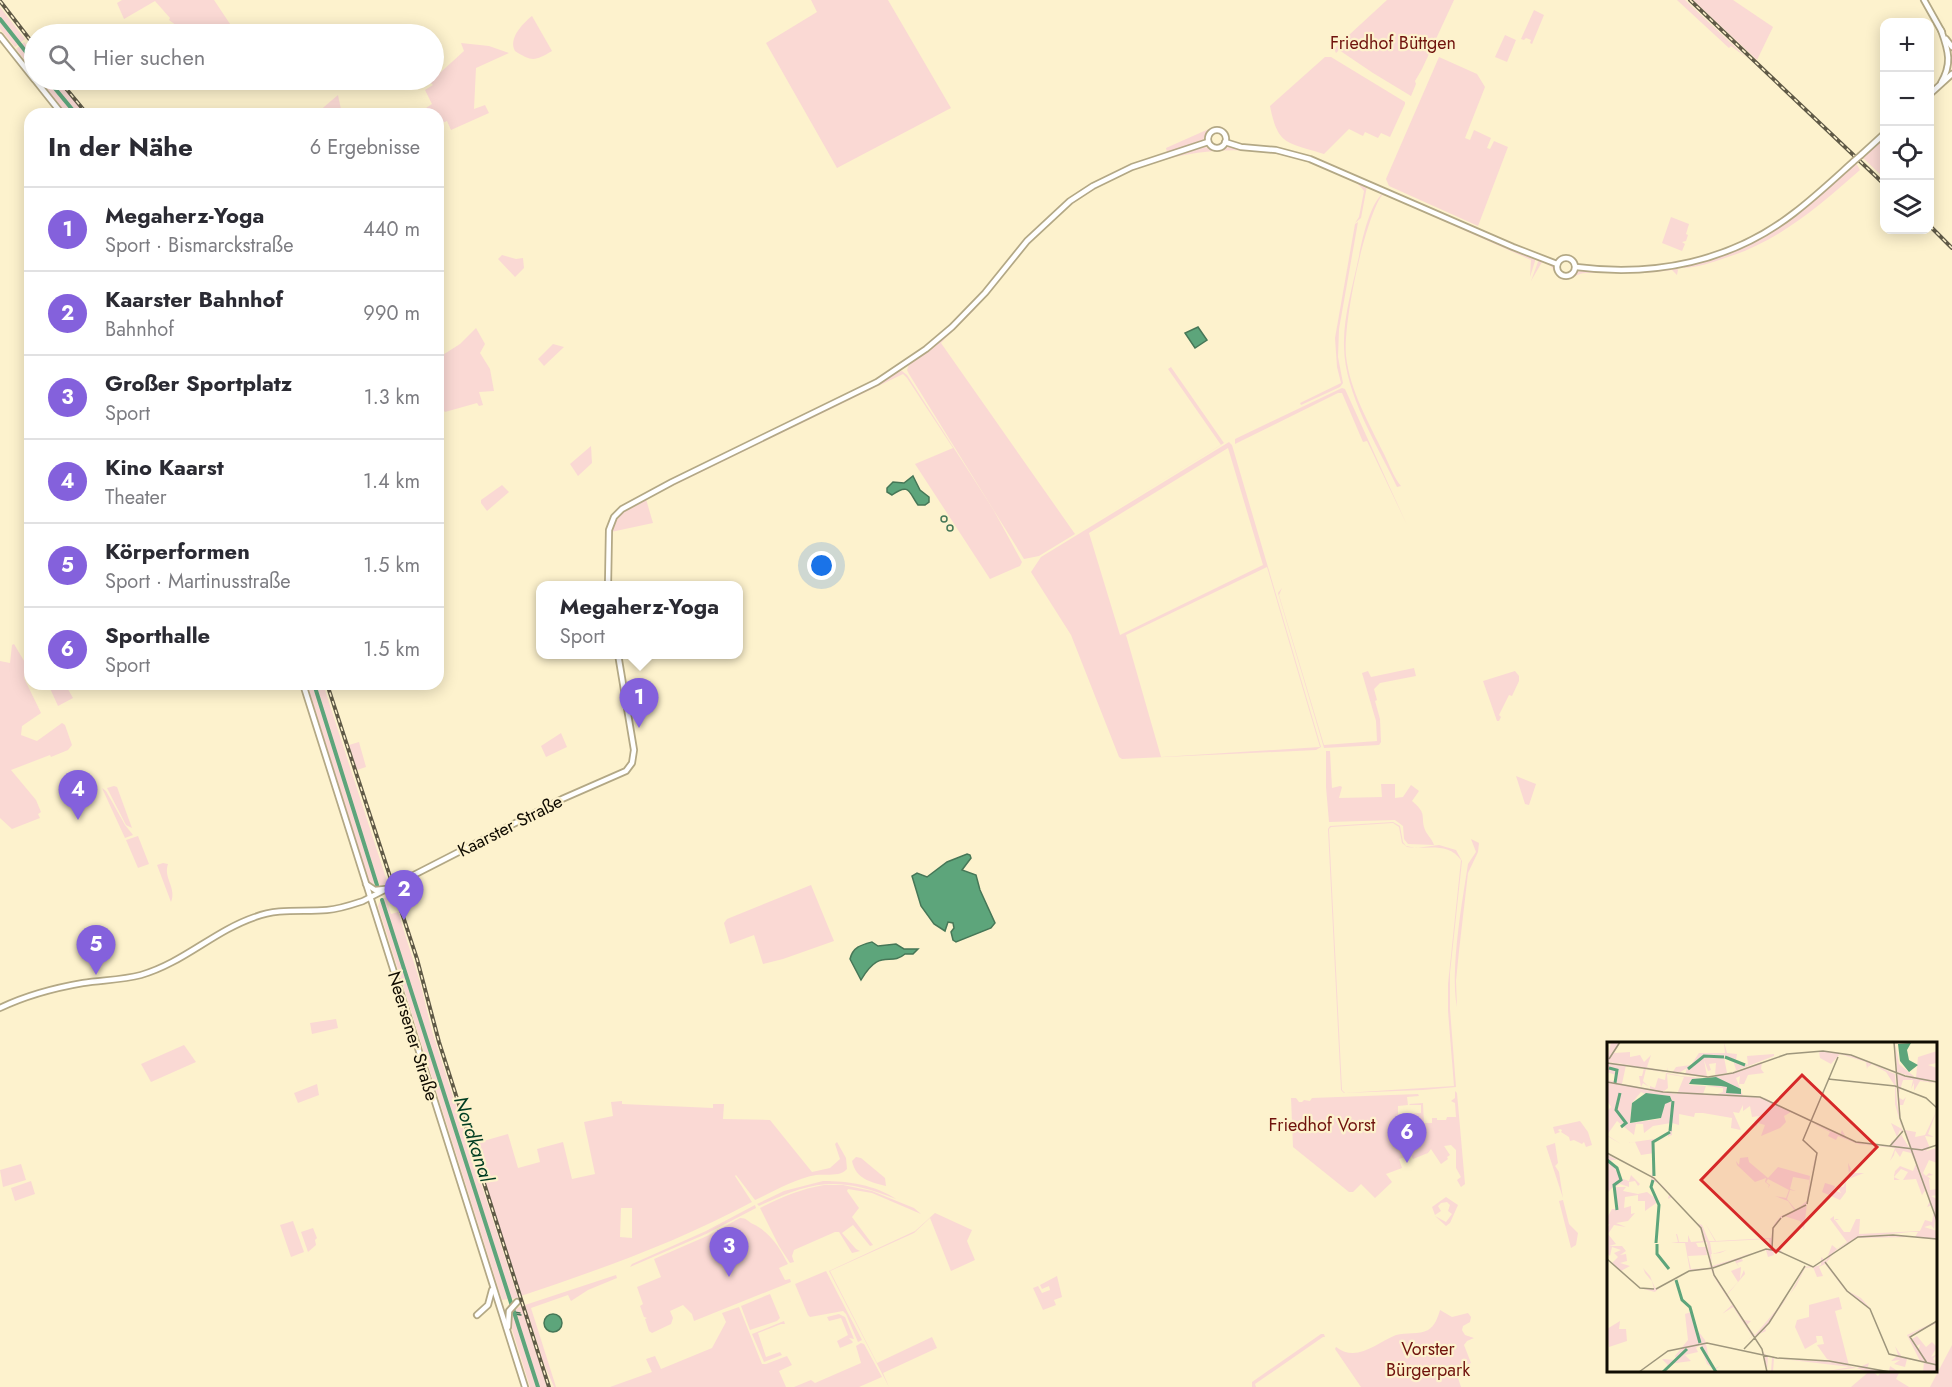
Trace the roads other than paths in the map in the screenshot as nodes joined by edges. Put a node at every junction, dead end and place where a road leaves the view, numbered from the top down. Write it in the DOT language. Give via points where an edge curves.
graph roads {
  1 [pos="1924,0"];
  2 [pos="1941,30"];
  3 [pos="0,36"];
  4 [pos="1952,47"];
  5 [pos="24,65"];
  6 [pos="1952,75"];
  7 [pos="1941,83"];
  8 [pos="1934,89"];
  9 [pos="43,90"];
  10 [pos="57,108"];
  11 [pos="1880,138"];
  12 [pos="1208,142"];
  13 [pos="1225,142"];
  14 [pos="1557,264"];
  15 [pos="1576,267"];
  16 [pos="608,581"];
  17 [pos="619,659"];
  18 [pos="305,690"];
  19 [pos="364,882"];
  20 [pos="375,893"];
  21 [pos="370,898"];
  22 [pos="0,1008"];
  23 [pos="493,1287"];
  24 [pos="517,1302"];
  25 [pos="477,1315"];
  26 [pos="509,1336"];
  27 [pos="525,1387"];
  1 -- 2 [label="main road"];
  2 -- 4 [label="main road"];
  2 -- 7 [label="main road" via="1952,65"];
  3 -- 5 [label="main road"];
  6 -- 7 [label="main road"];
  7 -- 8 [label="main road"];
  9 -- 10 [label="main road"];
  11 -- 15 [label="main road, bridge" via="1782,222 1747,243 1688,264 1653,270"];
  12 -- 13 [label="main road" via="1217,148"];
  12 -- 13 [label="main road" via="1209,133 1217,129 1224,134"];
  12 -- 16 [label="main road" via="1132,167 1070,201 1027,241 964,315 894,371 626,506 616,515 609,533"];
  13 -- 14 [label="main road" via="1311,159"];
  14 -- 15 [label="main road" via="1568,258"];
  14 -- 15 [label="main road" via="1559,273 1565,276 1571,275"];
  17 -- 20 [label="main road, Kaarster Straße" via="634,746 630,766 620,775 562,799"];
  18 -- 19 [label="main road, Neersener Straße"];
  19 -- 20 [label="main road"];
  19 -- 21 [label="main road, Neersener Straße"];
  20 -- 21 [label="main road, Kaarster Straße"];
  21 -- 22 [label="main road, Kaarster Straße" via="335,909 278,911 253,918 155,970 53,989"];
  21 -- 23 [label="main road, Neersener Straße"];
  23 -- 25 [label="main road" via="488,1305"];
  23 -- 26 [label="main road, Neersener Straße"];
  24 -- 26 [label="main road" via="508,1314"];
  26 -- 27 [label="main road, Neersener Straße"];
}
